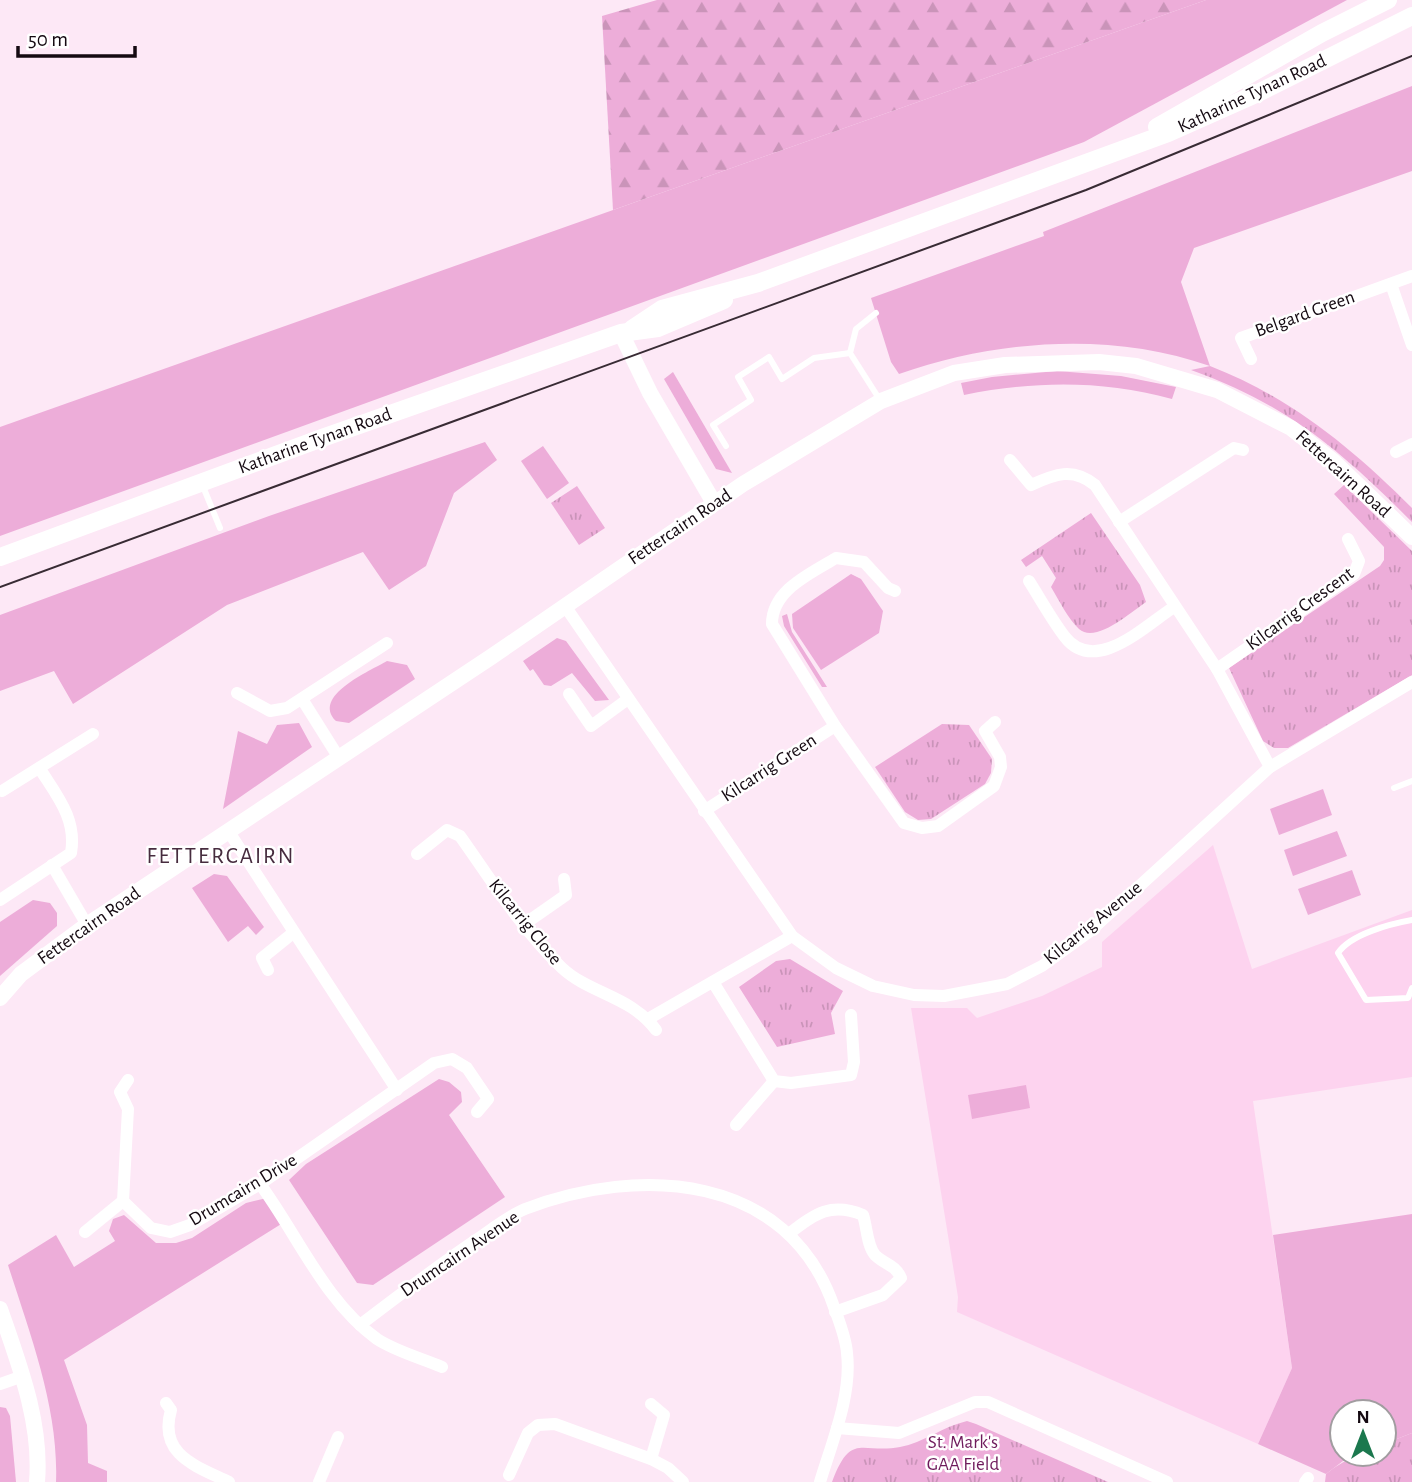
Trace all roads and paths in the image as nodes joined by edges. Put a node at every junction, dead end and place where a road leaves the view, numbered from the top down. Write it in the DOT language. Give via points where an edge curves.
graph roads {
  1 [pos="1388,0"];
  2 [pos="1412,16"];
  3 [pos="1088,162"];
  4 [pos="1412,276"];
  5 [pos="1391,284"];
  6 [pos="876,313"];
  7 [pos="626,331"];
  8 [pos="1412,345"];
  9 [pos="850,353"];
  10 [pos="1251,359"];
  11 [pos="881,401"];
  12 [pos="1412,444"];
  13 [pos="726,446"];
  14 [pos="1243,450"];
  15 [pos="1396,452"];
  16 [pos="1010,460"];
  17 [pos="202,482"];
  18 [pos="714,503"];
  19 [pos="1119,522"];
  20 [pos="220,528"];
  21 [pos="1412,537"];
  22 [pos="1348,539"];
  23 [pos="0,558"];
  24 [pos="1029,582"];
  25 [pos="895,591"];
  26 [pos="565,606"];
  27 [pos="1174,607"];
  28 [pos="387,643"];
  29 [pos="1217,668"];
  30 [pos="1412,682"];
  31 [pos="237,693"];
  32 [pos="569,694"];
  33 [pos="302,699"];
  34 [pos="628,699"];
  35 [pos="995,722"];
  36 [pos="835,726"];
  37 [pos="93,734"];
  38 [pos="339,758"];
  39 [pos="1270,767"];
  40 [pos="40,769"];
  41 [pos="1412,781"];
  42 [pos="1394,788"];
  43 [pos="2,791"];
  44 [pos="704,811"];
  45 [pos="229,832"];
  46 [pos="417,854"];
  47 [pos="52,865"];
  48 [pos="564,879"];
  49 [pos="0,900"];
  50 [pos="1412,920"];
  51 [pos="87,925"];
  52 [pos="523,925"];
  53 [pos="293,933"];
  54 [pos="792,936"];
  55 [pos="268,970"];
  56 [pos="713,982"];
  57 [pos="1412,988"];
  58 [pos="0,998"];
  59 [pos="1410,1001"];
  60 [pos="851,1015"];
  61 [pos="128,1080"];
  62 [pos="774,1081"];
  63 [pos="397,1090"];
  64 [pos="477,1112"];
  65 [pos="736,1125"];
  66 [pos="260,1184"];
  67 [pos="123,1201"];
  68 [pos="85,1233"];
  69 [pos="790,1233"];
  70 [pos="0,1309"];
  71 [pos="835,1312"];
  72 [pos="360,1325"];
  73 [pos="442,1367"];
  74 [pos="23,1376"];
  75 [pos="0,1384"];
  76 [pos="166,1403"];
  77 [pos="652,1404"];
  78 [pos="837,1428"];
  79 [pos="338,1437"];
  80 [pos="651,1459"];
  81 [pos="509,1475"];
  82 [pos="37,1482"];
  83 [pos="229,1482"];
  84 [pos="319,1482"];
  85 [pos="682,1482"];
  86 [pos="820,1482"];
  87 [pos="1167,1482"];
  1 -- 3 [label="main road, Katharine Tynan Road"];
  2 -- 3 [label="main road, Katharine Tynan Road" via="1247,98"];
  3 -- 7 [label="main road, Katharine Tynan Road" via="758,283 681,320"];
  4 -- 5 [label="street, Belgard Green"];
  5 -- 8 [label="street"];
  5 -- 10 [label="street, Belgard Green" via="1241,338"];
  6 -- 9 [label="lane" via="856,329"];
  7 -- 17 [label="main road, Katharine Tynan Road"];
  7 -- 18 [label="street" via="650,393"];
  9 -- 11 [label="lane"];
  9 -- 13 [label="lane" via="814,358 782,379 769,357 738,377 751,400 713,425"];
  11 -- 18 [label="street, Fettercairn Road"];
  11 -- 21 [label="street, Fettercairn Road" via="954,373 1005,365 1098,362 1181,377 1242,401 1291,428 1333,461"];
  12 -- 15 [label="street"];
  14 -- 19 [label="street" via="1234,449"];
  16 -- 19 [label="street" via="1031,485 1055,474 1083,476 1095,485"];
  17 -- 20 [label="lane"];
  17 -- 23 [label="main road, Katharine Tynan Road"];
  18 -- 26 [label="street, Fettercairn Road"];
  19 -- 27 [label="street"];
  22 -- 29 [label="street, Kilcarrig Crescent" via="1359,561 1354,574"];
  24 -- 27 [label="street" via="1066,639 1093,653 1112,648"];
  25 -- 36 [label="street, Kilcarrig Green" via="864,562 836,558 776,601 772,624 779,640"];
  26 -- 34 [label="street, Kilcarrig Avenue"];
  26 -- 38 [label="street, Fettercairn Road"];
  27 -- 29 [label="street"];
  28 -- 33 [label="street"];
  29 -- 39 [label="street"];
  30 -- 39 [label="street, Kilcarrig Avenue"];
  31 -- 33 [label="street" via="270,711"];
  32 -- 34 [label="street" via="591,726"];
  33 -- 38 [label="street"];
  34 -- 44 [label="street, Kilcarrig Avenue"];
  35 -- 36 [label="street, Kilcarrig Green" via="985,731 1000,757 995,786 931,828 899,818"];
  36 -- 44 [label="street, Kilcarrig Green"];
  37 -- 40 [label="street"];
  38 -- 45 [label="street, Fettercairn Road"];
  39 -- 54 [label="street, Kilcarrig Avenue" via="1089,932 1042,966 1007,984 976,992 914,995 873,986 836,968"];
  40 -- 43 [label="street"];
  40 -- 47 [label="street" via="69,816 74,835 71,853"];
  41 -- 42 [label="lane"];
  44 -- 54 [label="street, Kilcarrig Avenue"];
  45 -- 51 [label="street, Fettercairn Road"];
  45 -- 53 [label="street"];
  46 -- 52 [label="street, Kilcarrig Close" via="447,830 460,836"];
  47 -- 49 [label="street"];
  47 -- 51 [label="street"];
  48 -- 52 [label="street" via="566,895"];
  50 -- 59 [label="lane" via="1344,944 1338,953 1366,1000"];
  51 -- 58 [label="street, Fettercairn Road" via="21,974"];
  52 -- 56 [label="street, Kilcarrig Close" via="564,970 629,1004 652,1024"];
  53 -- 55 [label="street" via="262,958"];
  53 -- 63 [label="street"];
  54 -- 56 [label="street, Kilcarrig Close"];
  56 -- 62 [label="street"];
  57 -- 59 [label="lane"];
  60 -- 62 [label="street" via="851,1075"];
  61 -- 67 [label="street" via="120,1091 128,1109"];
  62 -- 65 [label="street"];
  63 -- 64 [label="street, Drumcairn Drive" via="434,1063 452,1059 467,1068 488,1099"];
  63 -- 66 [label="street, Drumcairn Drive"];
  66 -- 67 [label="street, Drumcairn Drive" via="170,1232 151,1228"];
  66 -- 72 [label="street" via="323,1279"];
  67 -- 68 [label="street"];
  69 -- 71 [label="street, Drumcairn Avenue" via="825,1281"];
  69 -- 71 [label="street" via="828,1208 849,1209 863,1215 876,1256 896,1268 901,1278 883,1296"];
  69 -- 72 [label="street, Drumcairn Avenue" via="772,1218 702,1188 660,1183 590,1190 518,1213"];
  70 -- 74 [label="street"];
  71 -- 78 [label="street, Drumcairn Avenue" via="847,1353 846,1388"];
  72 -- 73 [label="street" via="379,1340"];
  74 -- 75 [label="street"];
  74 -- 82 [label="street" via="34,1427"];
  76 -- 83 [label="street" via="171,1410 169,1437 182,1460"];
  77 -- 80 [label="street" via="664,1415"];
  78 -- 86 [label="street, Drumcairn Avenue"];
  78 -- 87 [label="street" via="899,1433 975,1402 988,1402"];
  79 -- 84 [label="street"];
  80 -- 81 [label="street" via="555,1423 538,1425 527,1433"];
  80 -- 85 [label="street"];
}
